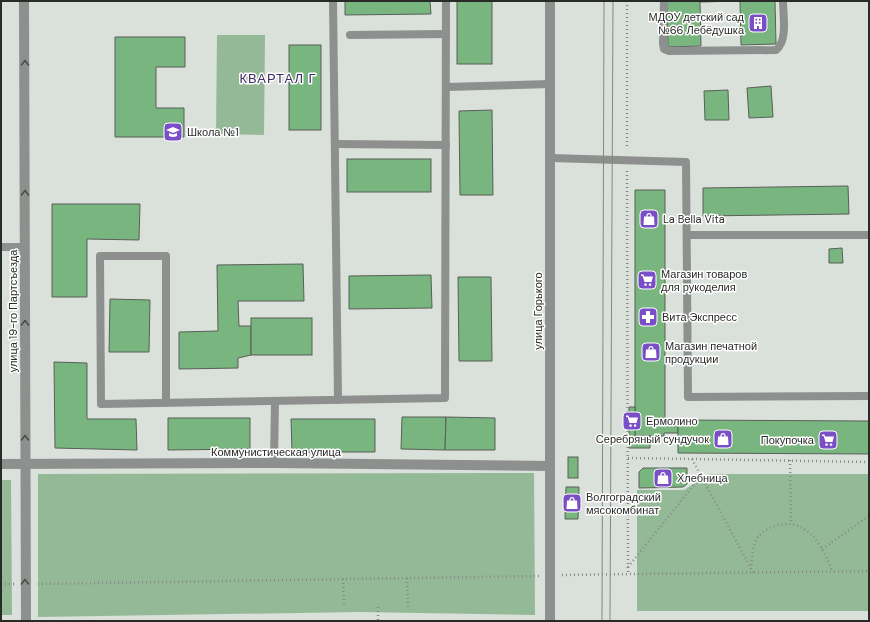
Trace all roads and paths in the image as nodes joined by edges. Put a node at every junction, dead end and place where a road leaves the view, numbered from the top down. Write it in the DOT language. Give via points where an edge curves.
graph roads {
  1 [pos="24,1"];
  2 [pos="332,1"];
  3 [pos="446,1"];
  4 [pos="550,1"];
  5 [pos="627,1"];
  6 [pos="664,1"];
  7 [pos="783,1"];
  8 [pos="446,34"];
  9 [pos="350,35"];
  10 [pos="550,84"];
  11 [pos="446,87"];
  12 [pos="335,144"];
  13 [pos="446,145"];
  14 [pos="550,158"];
  15 [pos="627,161"];
  16 [pos="687,235"];
  17 [pos="869,235"];
  18 [pos="1,247"];
  19 [pos="25,247"];
  20 [pos="869,396"];
  21 [pos="338,400"];
  22 [pos="275,401"];
  23 [pos="166,403"];
  24 [pos="628,458"];
  25 [pos="692,458"];
  26 [pos="790,460"];
  27 [pos="869,462"];
  28 [pos="1,464"];
  29 [pos="25,464"];
  30 [pos="274,464"];
  31 [pos="550,466"];
  32 [pos="701,476"];
  33 [pos="869,516"];
  34 [pos="791,524"];
  35 [pos="822,549"];
  36 [pos="628,567"];
  37 [pos="751,569"];
  38 [pos="869,571"];
  39 [pos="834,572"];
  40 [pos="628,574"];
  41 [pos="754,574"];
  42 [pos="550,575"];
  43 [pos="408,578"];
  44 [pos="343,579"];
  45 [pos="1,584"];
  46 [pos="25,584"];
  47 [pos="344,607"];
  48 [pos="378,607"];
  49 [pos="408,607"];
  50 [pos="26,621"];
  51 [pos="378,621"];
  52 [pos="550,621"];
  19 -- 1 [label="street, улица 19-го Партсъезда, one-way"];
  2 -- 12 [label="lane"];
  3 -- 8 [label="lane"];
  4 -- 10 [label="street, улица Горького"];
  5 -- 15 [label="path"];
  6 -- 7 [label="lane" via="663,44 664,49 668,51 776,50 783,40"];
  8 -- 9 [label="lane"];
  8 -- 11 [label="lane"];
  10 -- 11 [label="lane"];
  10 -- 14 [label="street, улица Горького"];
  11 -- 13 [label="lane"];
  12 -- 13 [label="lane"];
  12 -- 21 [label="lane"];
  13 -- 21 [label="lane" via="445,398"];
  14 -- 15 [label="lane"];
  14 -- 31 [label="street, улица Горького"];
  15 -- 16 [label="lane" via="686,162"];
  15 -- 24 [label="path"];
  16 -- 17 [label="lane"];
  16 -- 20 [label="lane" via="688,397"];
  18 -- 19 [label="lane"];
  29 -- 19 [label="street, улица 19-го Партсъезда, one-way"];
  21 -- 22 [label="lane"];
  22 -- 23 [label="lane"];
  22 -- 30 [label="lane"];
  23 -- 23 [label="lane" via="101,404 100,256 166,256"];
  24 -- 25 [label="path"];
  24 -- 36 [label="path"];
  25 -- 26 [label="path"];
  25 -- 32 [label="path"];
  26 -- 27 [label="path"];
  26 -- 34 [label="path"];
  28 -- 29 [label="street, Коммунистическая улица"];
  29 -- 30 [label="street, Коммунистическая улица"];
  46 -- 29 [label="street, улица 19-го Партсъезда, one-way"];
  30 -- 31 [label="street, Коммунистическая улица"];
  31 -- 42 [label="street, улица Горького"];
  32 -- 36 [label="path"];
  32 -- 37 [label="path"];
  33 -- 35 [label="path"];
  34 -- 35 [label="path" via="804,528"];
  34 -- 37 [label="path" via="775,526 759,536 753,551"];
  35 -- 39 [label="path"];
  36 -- 40 [label="path"];
  37 -- 41 [label="path"];
  38 -- 39 [label="path"];
  39 -- 41 [label="path"];
  40 -- 41 [label="path"];
  40 -- 42 [label="path"];
  42 -- 43 [label="path"];
  42 -- 52 [label="street, улица Горького"];
  43 -- 44 [label="path"];
  43 -- 49 [label="path"];
  44 -- 46 [label="path"];
  44 -- 47 [label="path"];
  45 -- 46 [label="path"];
  46 -- 50 [label="street, улица 19-го Партсъезда"];
  48 -- 51 [label="path"];
}
